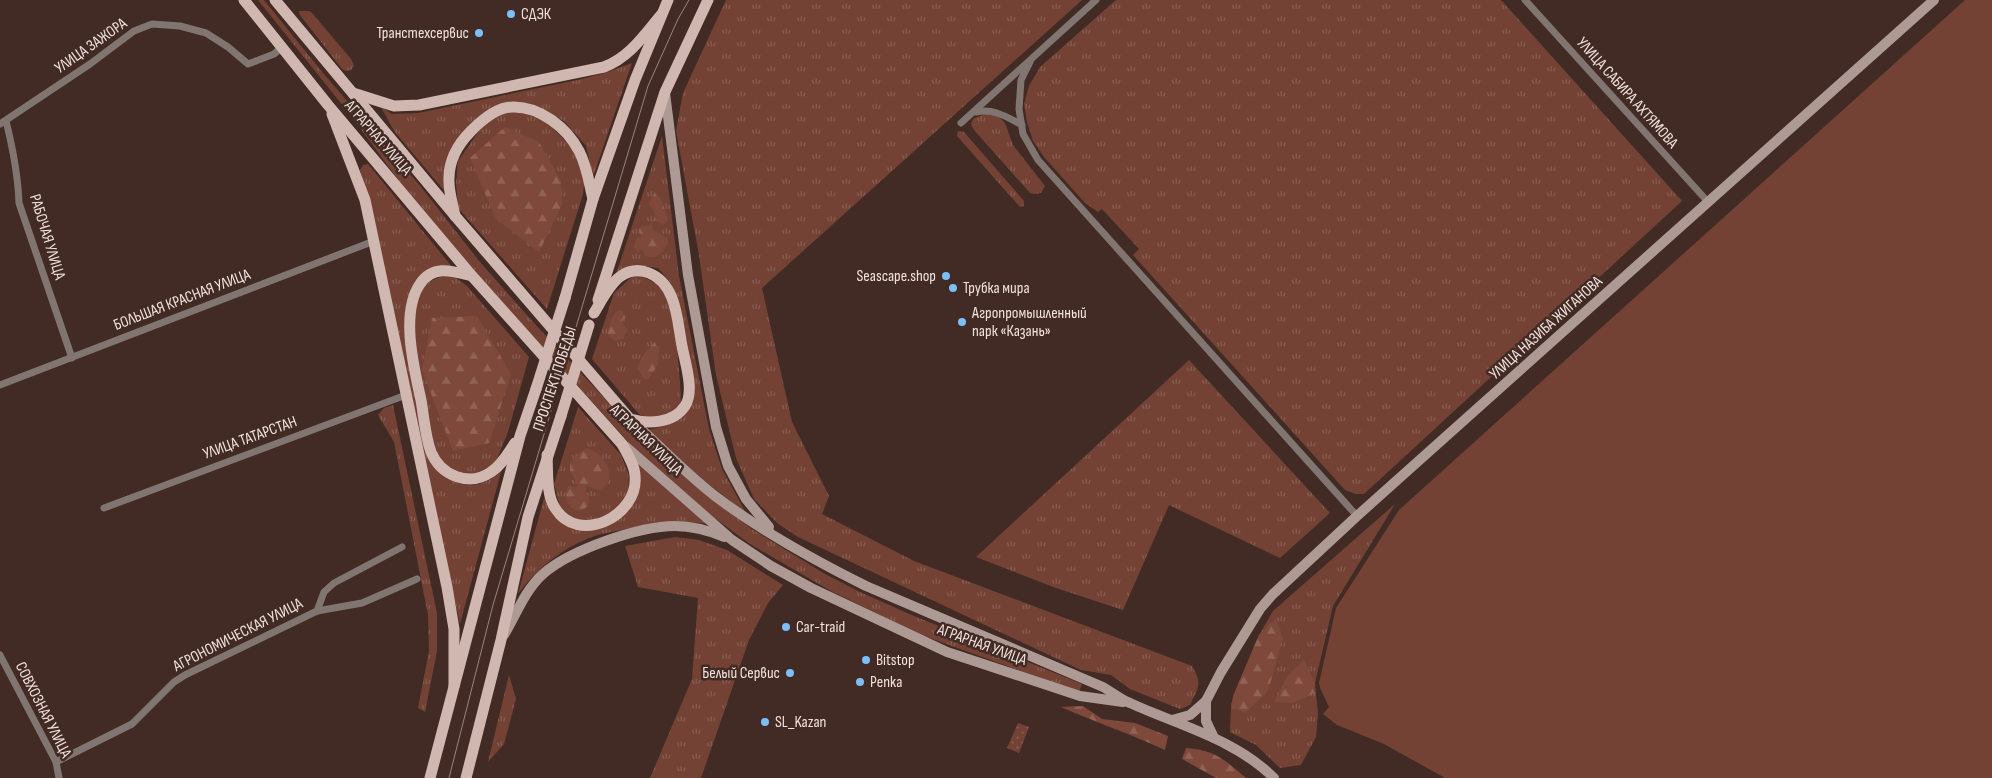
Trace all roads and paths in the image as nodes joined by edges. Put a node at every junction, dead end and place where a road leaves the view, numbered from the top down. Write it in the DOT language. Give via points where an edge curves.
graph roads {
  1 [pos="244,0"];
  2 [pos="275,0"];
  3 [pos="668,0"];
  4 [pos="708,0"];
  5 [pos="1096,0"];
  6 [pos="1525,0"];
  7 [pos="1934,0"];
  8 [pos="661,15"];
  9 [pos="282,47"];
  10 [pos="1030,62"];
  11 [pos="665,92"];
  12 [pos="353,93"];
  13 [pos="328,105"];
  14 [pos="974,112"];
  15 [pos="3,123"];
  16 [pos="961,123"];
  17 [pos="1022,125"];
  18 [pos="593,199"];
  19 [pos="1709,203"];
  20 [pos="456,217"];
  21 [pos="374,241"];
  22 [pos="472,276"];
  23 [pos="594,313"];
  24 [pos="72,358"];
  25 [pos="0,385"];
  26 [pos="406,395"];
  27 [pos="630,419"];
  28 [pos="520,436"];
  29 [pos="622,444"];
  30 [pos="547,456"];
  31 [pos="104,508"];
  32 [pos="1357,516"];
  33 [pos="778,537"];
  34 [pos="732,540"];
  35 [pos="402,547"];
  36 [pos="417,579"];
  37 [pos="317,611"];
  38 [pos="501,640"];
  39 [pos="0,655"];
  40 [pos="1085,679"];
  41 [pos="454,686"];
  42 [pos="1080,696"];
  43 [pos="1206,701"];
  44 [pos="1128,702"];
  45 [pos="1172,720"];
  46 [pos="1214,738"];
  47 [pos="56,762"];
  48 [pos="59,778"];
  49 [pos="430,778"];
  50 [pos="466,778"];
  51 [pos="1274,778"];
  1 -- 9 [label="main road, АГРАРНАЯ УЛИЦА"];
  2 -- 12 [label="main road, АГРАРНАЯ УЛИЦА"];
  3 -- 8 [label="main road, ПРОСПЕКТ ПОБЕДЫ"];
  4 -- 11 [label="main road, ПРОСПЕКТ ПОБЕДЫ"];
  5 -- 10 [label="street"];
  6 -- 19 [label="street, УЛИЦА САБИРА АХТЯМОВА"];
  7 -- 19 [label="street, УЛИЦА НАЗИБА ЖИГАНОВА"];
  8 -- 12 [label="main road" via="628,54 604,67 419,105 394,106"];
  8 -- 18 [label="main road, ПРОСПЕКТ ПОБЕДЫ"];
  9 -- 13 [label="main road, АГРАРНАЯ УЛИЦА"];
  9 -- 15 [label="street, УЛИЦА ЗАЖОРА" via="274,54 248,64 206,33 180,26 152,24 134,31"];
  10 -- 14 [label="street"];
  10 -- 17 [label="street" via="1021,80 1019,109"];
  11 -- 23 [label="main road, ПРОСПЕКТ ПОБЕДЫ"];
  11 -- 33 [label="street" via="688,274 716,427 728,466 746,499"];
  12 -- 20 [label="main road, АГРАРНАЯ УЛИЦА"];
  13 -- 21 [label="main road" via="365,200"];
  13 -- 22 [label="main road, АГРАРНАЯ УЛИЦА"];
  14 -- 16 [label="street"];
  14 -- 17 [label="street" via="997,112"];
  15 -- 24 [label="street, РАБОЧАЯ УЛИЦА" via="14,154 18,203"];
  17 -- 32 [label="street" via="1023,134 1038,160 1061,187"];
  18 -- 20 [label="main road" via="582,159 560,126 534,111 512,107 490,115 475,126 452,158 448,182"];
  18 -- 28 [label="main road, ПРОСПЕКТ ПОБЕДЫ, bridge"];
  19 -- 32 [label="street, УЛИЦА НАЗИБА ЖИГАНОВА"];
  20 -- 27 [label="main road, АГРАРНАЯ УЛИЦА"];
  21 -- 24 [label="street, БОЛЬШАЯ КРАСНАЯ УЛИЦА"];
  21 -- 26 [label="main road"];
  22 -- 28 [label="main road" via="437,271 419,284 410,312 411,351 431,452 441,469 454,477 470,480 482,477 499,466"];
  22 -- 29 [label="main road, АГРАРНАЯ УЛИЦА"];
  23 -- 27 [label="main road" via="619,277 633,270 654,275 671,295 688,378 688,400 680,412 663,421 644,423"];
  23 -- 30 [label="main road, ПРОСПЕКТ ПОБЕДЫ, bridge"];
  24 -- 25 [label="street, БОЛЬШАЯ КРАСНАЯ УЛИЦА"];
  26 -- 31 [label="street, УЛИЦА ТАТАРСТАН"];
  26 -- 41 [label="main road" via="454,629"];
  27 -- 33 [label="street, АГРАРНАЯ УЛИЦА" via="714,495"];
  28 -- 41 [label="main road, ПРОСПЕКТ ПОБЕДЫ"];
  29 -- 30 [label="main road" via="636,474 632,496 615,516 586,526 570,522 555,508 548,481"];
  29 -- 34 [label="street, АГРАРНАЯ УЛИЦА"];
  30 -- 38 [label="main road, ПРОСПЕКТ ПОБЕДЫ" via="528,516"];
  32 -- 43 [label="street, УЛИЦА НАЗИБА ЖИГАНОВА" via="1260,609"];
  33 -- 40 [label="street, АГРАРНАЯ УЛИЦА" via="866,586"];
  34 -- 38 [label="street" via="698,528 673,526 593,545 557,562 542,575 530,588"];
  34 -- 42 [label="street, АГРАРНАЯ УЛИЦА" via="811,588 920,640"];
  35 -- 37 [label="street, АГРОНОМИЧЕСКАЯ УЛИЦА" via="334,583 324,592"];
  36 -- 37 [label="street" via="362,603"];
  37 -- 47 [label="street, АГРОНОМИЧЕСКАЯ УЛИЦА" via="185,675 132,724"];
  38 -- 50 [label="main road, ПРОСПЕКТ ПОБЕДЫ"];
  39 -- 47 [label="street, СОВХОЗНАЯ УЛИЦА"];
  40 -- 42 [label="street" via="1090,682 1090,688"];
  40 -- 44 [label="street, АГРАРНАЯ УЛИЦА"];
  41 -- 49 [label="main road, ПРОСПЕКТ ПОБЕДЫ"];
  42 -- 44 [label="street, АГРАРНАЯ УЛИЦА"];
  43 -- 45 [label="street, УЛИЦА НАЗИБА ЖИГАНОВА" via="1190,715"];
  43 -- 46 [label="street" via="1206,721"];
  44 -- 45 [label="street, АГРАРНАЯ УЛИЦА"];
  45 -- 46 [label="street, АГРАРНАЯ УЛИЦА"];
  46 -- 51 [label="street, АГРАРНАЯ УЛИЦА"];
  47 -- 48 [label="street, СОВХОЗНАЯ УЛИЦА"];
}
